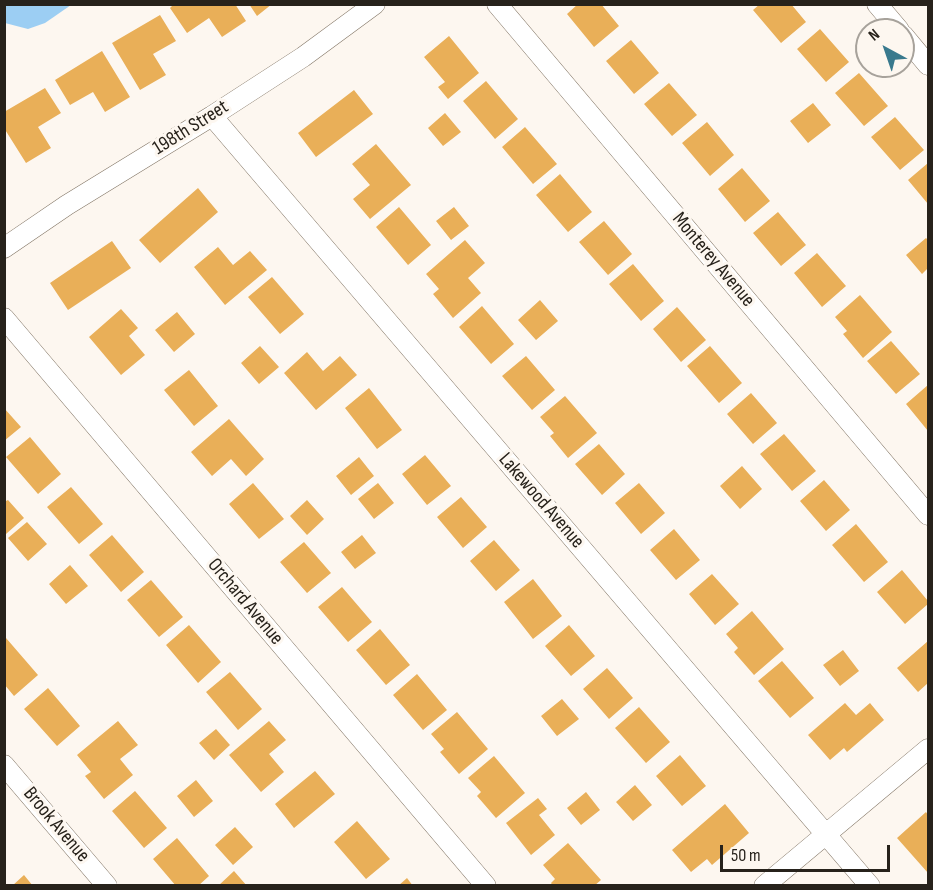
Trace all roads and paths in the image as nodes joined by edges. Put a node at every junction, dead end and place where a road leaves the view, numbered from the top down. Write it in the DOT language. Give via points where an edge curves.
graph roads {
  1 [pos="375,4"];
  2 [pos="497,4"];
  3 [pos="877,4"];
  4 [pos="888,18"];
  5 [pos="915,49"];
  6 [pos="928,65"];
  7 [pos="212,116"];
  8 [pos="4,248"];
  9 [pos="4,318"];
  10 [pos="928,515"];
  11 [pos="928,749"];
  12 [pos="4,765"];
  13 [pos="826,834"];
  14 [pos="107,885"];
  15 [pos="486,885"];
  16 [pos="764,885"];
  17 [pos="870,885"];
  1 -- 7 [label="street, 198th Street"];
  2 -- 10 [label="street, Monterey Avenue"];
  3 -- 4 [label="street"];
  5 -- 6 [label="street"];
  7 -- 8 [label="street, 198th Street"];
  7 -- 13 [label="street, Lakewood Avenue"];
  9 -- 15 [label="street, Orchard Avenue"];
  11 -- 13 [label="street"];
  12 -- 14 [label="street, Brook Avenue"];
  13 -- 16 [label="street"];
  13 -- 17 [label="street, Lakewood Avenue"];
}
